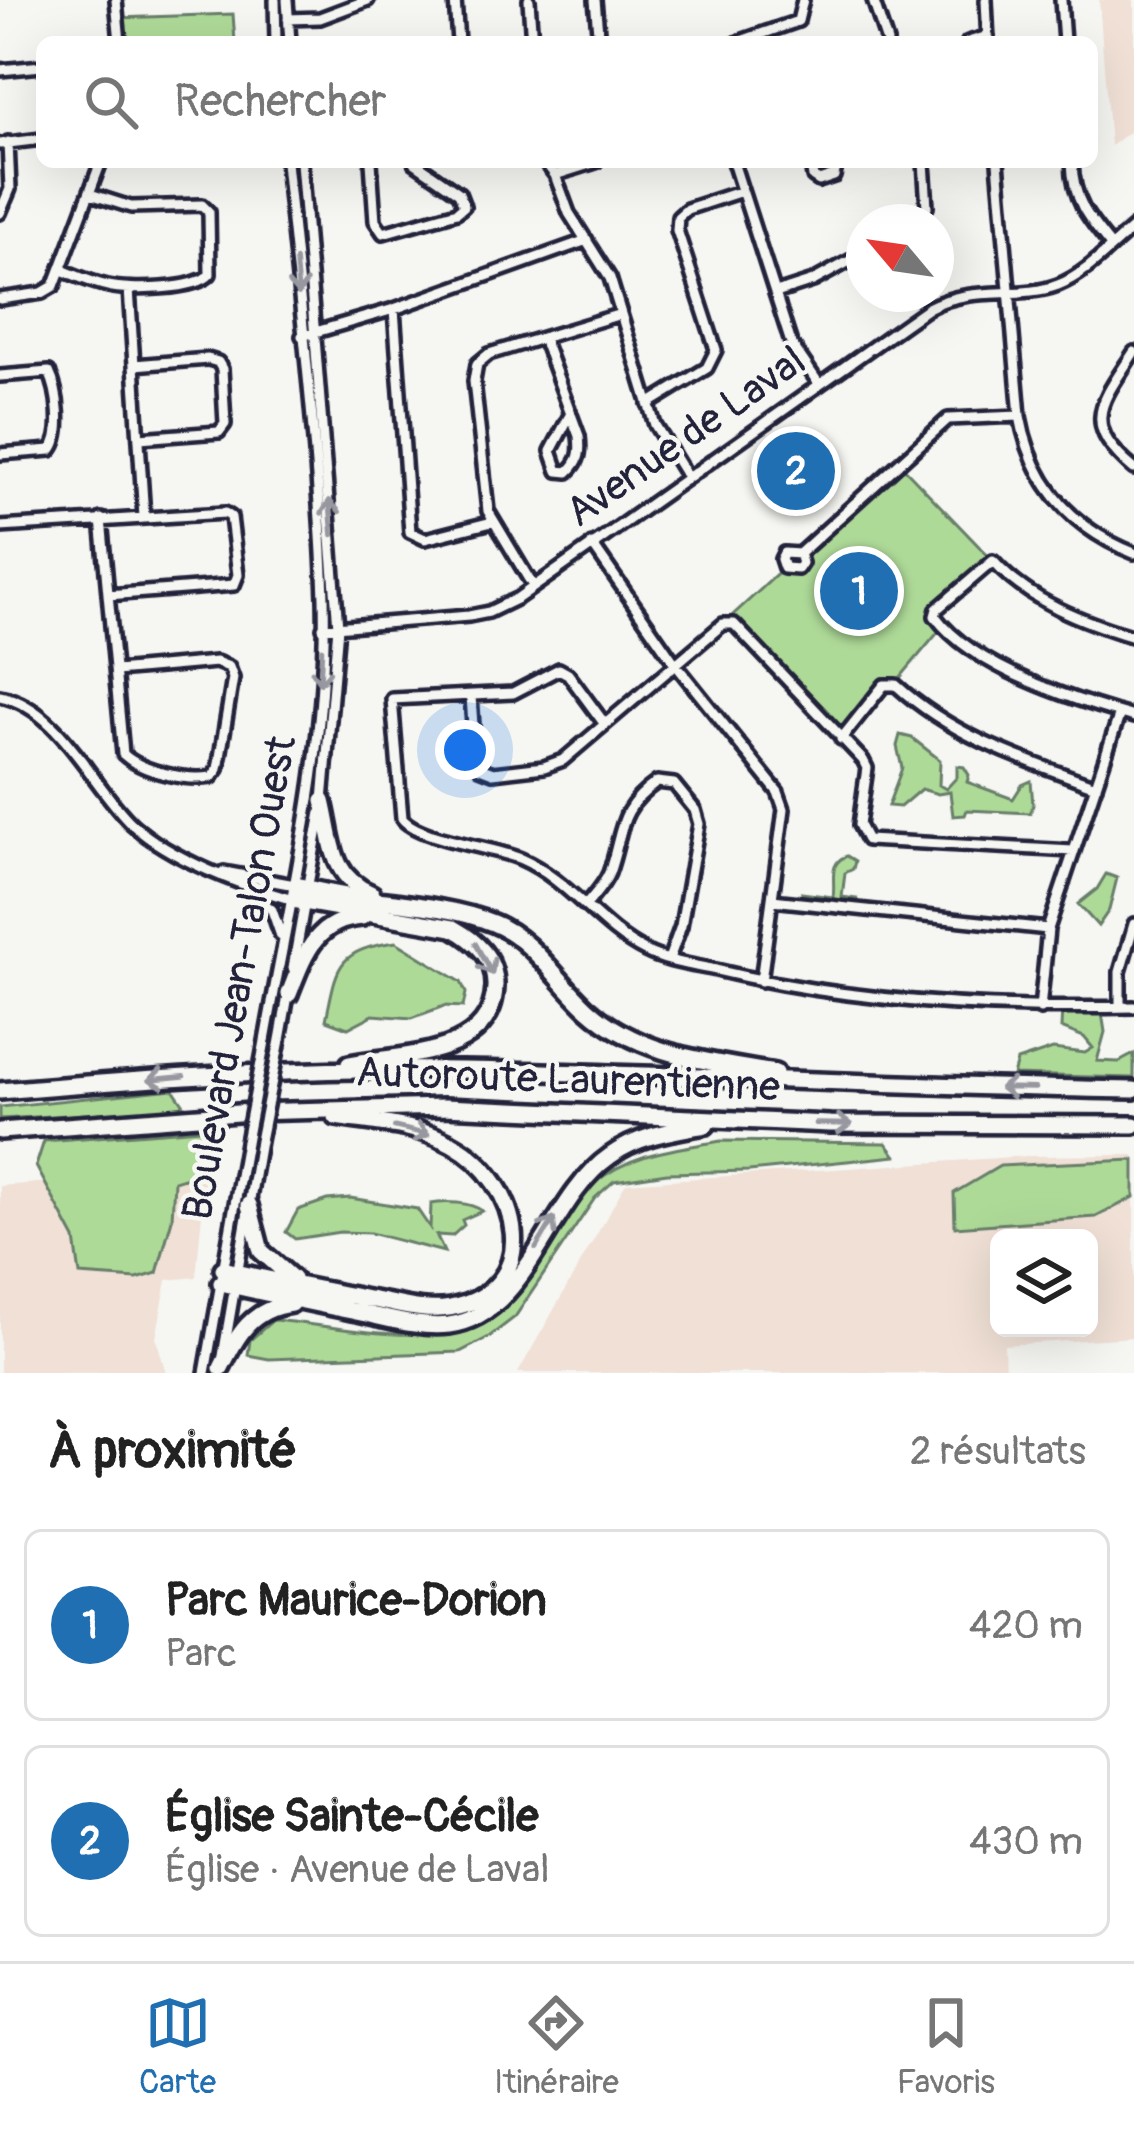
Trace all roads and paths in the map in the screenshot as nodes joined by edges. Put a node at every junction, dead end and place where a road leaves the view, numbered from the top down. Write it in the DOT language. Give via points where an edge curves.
graph roads {
  1 [pos="116,0"];
  2 [pos="275,0"];
  3 [pos="286,0"];
  4 [pos="368,0"];
  5 [pos="455,0"];
  6 [pos="530,0"];
  7 [pos="595,0"];
  8 [pos="803,0"];
  9 [pos="873,0"];
  10 [pos="986,0"];
  11 [pos="1061,0"];
  12 [pos="288,19"];
  13 [pos="119,36"];
  14 [pos="276,36"];
  15 [pos="289,36"];
  16 [pos="456,36"];
  17 [pos="532,36"];
  18 [pos="598,36"];
  19 [pos="755,36"];
  20 [pos="885,36"];
  21 [pos="988,36"];
  22 [pos="1064,36"];
  23 [pos="36,67"];
  24 [pos="0,70"];
  25 [pos="36,140"];
  26 [pos="4,143"];
  27 [pos="99,168"];
  28 [pos="287,168"];
  29 [pos="302,168"];
  30 [pos="371,168"];
  31 [pos="423,168"];
  32 [pos="550,168"];
  33 [pos="577,168"];
  34 [pos="735,168"];
  35 [pos="815,168"];
  36 [pos="836,168"];
  37 [pos="925,168"];
  38 [pos="999,168"];
  39 [pos="1072,168"];
  40 [pos="555,175"];
  41 [pos="742,191"];
  42 [pos="90,194"];
  43 [pos="928,204"];
  44 [pos="0,213"];
  45 [pos="1134,227"];
  46 [pos="587,240"];
  47 [pos="1112,246"];
  48 [pos="846,263"];
  49 [pos="62,270"];
  50 [pos="129,289"];
  51 [pos="1009,290"];
  52 [pos="776,293"];
  53 [pos="0,299"];
  54 [pos="394,309"];
  55 [pos="621,314"];
  56 [pos="316,332"];
  57 [pos="302,336"];
  58 [pos="543,338"];
  59 [pos="1134,352"];
  60 [pos="134,365"];
  61 [pos="0,376"];
  62 [pos="819,384"];
  63 [pos="648,404"];
  64 [pos="570,416"];
  65 [pos="1020,416"];
  66 [pos="139,438"];
  67 [pos="0,454"];
  68 [pos="1134,469"];
  69 [pos="687,477"];
  70 [pos="145,517"];
  71 [pos="101,519"];
  72 [pos="492,522"];
  73 [pos="0,527"];
  74 [pos="592,544"];
  75 [pos="1134,553"];
  76 [pos="799,554"];
  77 [pos="533,586"];
  78 [pos="108,595"];
  79 [pos="338,627"];
  80 [pos="323,628"];
  81 [pos="1134,637"];
  82 [pos="676,665"];
  83 [pos="116,670"];
  84 [pos="0,696"];
  85 [pos="471,697"];
  86 [pos="1120,713"];
  87 [pos="1134,717"];
  88 [pos="604,723"];
  89 [pos="841,739"];
  90 [pos="1096,786"];
  91 [pos="323,801"];
  92 [pos="1073,851"];
  93 [pos="218,872"];
  94 [pos="243,885"];
  95 [pos="300,893"];
  96 [pos="772,900"];
  97 [pos="398,903"];
  98 [pos="586,904"];
  99 [pos="383,917"];
  100 [pos="1134,924"];
  101 [pos="1048,929"];
  102 [pos="283,943"];
  103 [pos="669,959"];
  104 [pos="761,981"];
  105 [pos="289,994"];
  106 [pos="1120,1007"];
  107 [pos="1134,1007"];
  108 [pos="1040,1009"];
  109 [pos="304,1072"];
  110 [pos="831,1082"];
  111 [pos="1134,1090"];
  112 [pos="0,1091"];
  113 [pos="297,1111"];
  114 [pos="733,1120"];
  115 [pos="1134,1125"];
  116 [pos="0,1131"];
  117 [pos="249,1205"];
  118 [pos="229,1278"];
  119 [pos="306,1294"];
  120 [pos="215,1371"];
  1 -- 13 [label="street"];
  2 -- 14 [label="street"];
  3 -- 12 [label="street"];
  4 -- 12 [label="street" via="320,18"];
  5 -- 16 [label="street"];
  6 -- 17 [label="street"];
  7 -- 18 [label="street"];
  8 -- 19 [label="street" via="798,21"];
  9 -- 20 [label="street"];
  10 -- 21 [label="street"];
  11 -- 22 [label="street"];
  12 -- 15 [label="street"];
  23 -- 24 [label="street"];
  25 -- 26 [label="street"];
  26 -- 44 [label="street" via="10,189"];
  27 -- 42 [label="street"];
  28 -- 57 [label="street, Boulevard Jean-Talon Ouest, one-way"];
  29 -- 56 [label="street, Boulevard Jean-Talon Ouest"];
  30 -- 31 [label="street" via="383,233 464,206 459,193"];
  32 -- 40 [label="street"];
  33 -- 40 [label="street"];
  34 -- 41 [label="street"];
  35 -- 36 [label="street" via="819,181"];
  37 -- 43 [label="street"];
  38 -- 51 [label="street"];
  39 -- 47 [label="street" via="1080,209"];
  40 -- 46 [label="street"];
  41 -- 52 [label="street"];
  41 -- 63 [label="street" via="677,217 716,350 707,368"];
  42 -- 49 [label="street"];
  42 -- 50 [label="street" via="131,207 197,203 209,212 212,268 204,282"];
  45 -- 47 [label="street, Avenue de Laval"];
  46 -- 54 [label="street"];
  46 -- 55 [label="street"];
  47 -- 51 [label="street, Avenue de Laval" via="1057,286"];
  48 -- 52 [label="street"];
  49 -- 50 [label="street"];
  49 -- 53 [label="street" via="49,291"];
  50 -- 60 [label="street"];
  51 -- 62 [label="street, Avenue de Laval" via="947,298"];
  51 -- 65 [label="street"];
  52 -- 62 [label="street" via="790,343"];
  54 -- 56 [label="street"];
  54 -- 72 [label="street" via="410,532 425,539"];
  55 -- 58 [label="street"];
  55 -- 63 [label="street"];
  56 -- 57 [label="street"];
  79 -- 56 [label="street, Boulevard Jean-Talon Ouest, one-way"];
  57 -- 80 [label="street, Boulevard Jean-Talon Ouest"];
  58 -- 64 [label="street"];
  58 -- 72 [label="street" via="481,358 475,371"];
  59 -- 68 [label="street" via="1097,415"];
  60 -- 66 [label="street"];
  60 -- 66 [label="street" via="208,359 222,369 219,432"];
  61 -- 67 [label="street" via="49,372 58,438 51,450"];
  62 -- 69 [label="street, Avenue de Laval"];
  63 -- 69 [label="street"];
  64 -- 64 [label="street" via="579,458 559,471 551,451"];
  65 -- 75 [label="street" via="1029,455 1057,502 1103,540"];
  65 -- 76 [label="street" via="948,419"];
  66 -- 70 [label="street"];
  69 -- 74 [label="street, Avenue de Laval"];
  70 -- 71 [label="street"];
  70 -- 78 [label="street" via="229,514 237,581 224,589"];
  71 -- 73 [label="street"];
  71 -- 78 [label="street"];
  72 -- 77 [label="street"];
  74 -- 77 [label="street, Avenue de Laval"];
  74 -- 82 [label="street"];
  77 -- 79 [label="street, Avenue de Laval" via="489,612"];
  78 -- 83 [label="street"];
  79 -- 80 [label="street, Avenue de Laval"];
  79 -- 91 [label="street, Boulevard Jean-Talon Ouest"];
  80 -- 95 [label="street, Boulevard Jean-Talon Ouest, one-way"];
  81 -- 86 [label="street" via="1024,591 993,561 937,608 937,620 1004,668"];
  82 -- 88 [label="street"];
  82 -- 89 [label="street" via="723,624 734,624"];
  82 -- 96 [label="street" via="778,792 784,809"];
  83 -- 83 [label="street" via="126,758 157,771 212,777 229,667"];
  84 -- 93 [label="street" via="44,719 132,824"];
  85 -- 88 [label="street" via="525,689 559,669"];
  85 -- 88 [label="street" via="475,756 485,771 555,764"];
  85 -- 98 [label="street" via="392,699 406,825 525,861"];
  86 -- 87 [label="street"];
  86 -- 90 [label="street"];
  89 -- 90 [label="street" via="884,686 896,686 929,715 981,742"];
  89 -- 92 [label="street" via="867,768 860,825 867,840"];
  90 -- 92 [label="street"];
  91 -- 95 [label="street, Boulevard Jean-Talon Ouest"];
  91 -- 97 [label="highway" via="337,865 356,888"];
  92 -- 101 [label="street"];
  93 -- 94 [label="street"];
  93 -- 95 [label="street"];
  94 -- 95 [label="street"];
  94 -- 102 [label="street" via="272,910"];
  95 -- 97 [label="highway"];
  95 -- 99 [label="highway"];
  95 -- 102 [label="street, Boulevard Jean-Talon Ouest"];
  95 -- 105 [label="street, Boulevard Jean-Talon Ouest"];
  96 -- 101 [label="street"];
  96 -- 104 [label="street"];
  97 -- 110 [label="highway" via="497,924 590,1011 658,1052"];
  98 -- 103 [label="street" via="638,948"];
  98 -- 103 [label="street" via="608,874 632,801 657,782 674,784 699,824"];
  99 -- 105 [label="highway" via="328,926 306,952"];
  99 -- 109 [label="highway, one-way" via="471,938 494,970 490,1012 477,1031 430,1052"];
  100 -- 106 [label="street"];
  101 -- 108 [label="street"];
  102 -- 118 [label="street, Boulevard Jean-Talon Ouest, bridge"];
  103 -- 104 [label="street"];
  104 -- 108 [label="street"];
  105 -- 117 [label="street, Boulevard Jean-Talon Ouest, bridge"];
  106 -- 107 [label="street"];
  106 -- 108 [label="street"];
  109 -- 110 [label="highway, Autoroute Laurentienne"];
  109 -- 112 [label="highway, Autoroute Laurentienne, one-way"];
  111 -- 110 [label="highway, Autoroute Laurentienne, one-way"];
  113 -- 114 [label="highway, Autoroute Laurentienne" via="444,1107"];
  113 -- 116 [label="highway, Autoroute Laurentienne"];
  113 -- 119 [label="highway, one-way" via="407,1128 452,1144 493,1178 513,1216 509,1262 473,1301 432,1310"];
  114 -- 115 [label="highway, Autoroute Laurentienne, one-way"];
  119 -- 114 [label="highway, one-way" via="433,1326 477,1317 513,1287 582,1179 611,1155 643,1137"];
  117 -- 118 [label="street, Boulevard Jean-Talon Ouest"];
  117 -- 119 [label="highway" via="261,1251"];
  118 -- 119 [label="highway"];
  118 -- 120 [label="street, Boulevard Jean-Talon Ouest"];
  118 -- 120 [label="street, Boulevard Jean-Talon Ouest"];
  119 -- 120 [label="highway" via="244,1325"];
}
